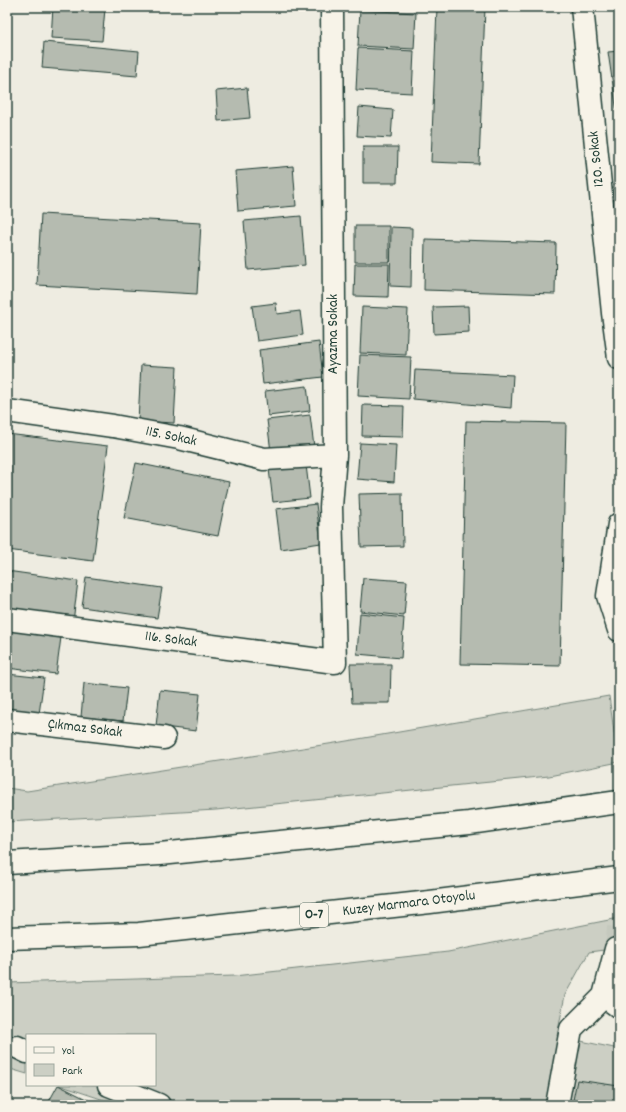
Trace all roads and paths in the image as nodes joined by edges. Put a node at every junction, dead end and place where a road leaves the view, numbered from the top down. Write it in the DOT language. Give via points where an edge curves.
graph roads {
  1 [pos="332,7"];
  2 [pos="582,7"];
  3 [pos="619,358"];
  4 [pos="7,411"];
  5 [pos="334,455"];
  6 [pos="619,524"];
  7 [pos="7,619"];
  8 [pos="619,630"];
  9 [pos="335,662"];
  10 [pos="7,720"];
  11 [pos="164,738"];
  12 [pos="619,802"];
  13 [pos="7,862"];
  14 [pos="619,878"];
  15 [pos="7,938"];
  16 [pos="616,948"];
  17 [pos="612,1001"];
  18 [pos="112,1086"];
  19 [pos="159,1105"];
  20 [pos="556,1105"];
  1 -- 5 [label="main road, Ayazma Sokak"];
  2 -- 3 [label="main road, 120. Sokak"];
  4 -- 5 [label="main road, 115. Sokak" via="179,438 264,459"];
  5 -- 9 [label="main road, Ayazma Sokak" via="332,507"];
  6 -- 8 [label="main road" via="608,596"];
  7 -- 9 [label="main road, 116. Sokak"];
  10 -- 11 [label="main road, Çıkmaz Sokak"];
  12 -- 13 [label="main road" via="469,823 184,851"];
  14 -- 15 [label="main road, Kuzey Marmara Otoyolu / O-7" via="139,934"];
  16 -- 17 [label="main road"];
  17 -- 20 [label="main road" via="571,1029"];
  18 -- 19 [label="main road"];
}
